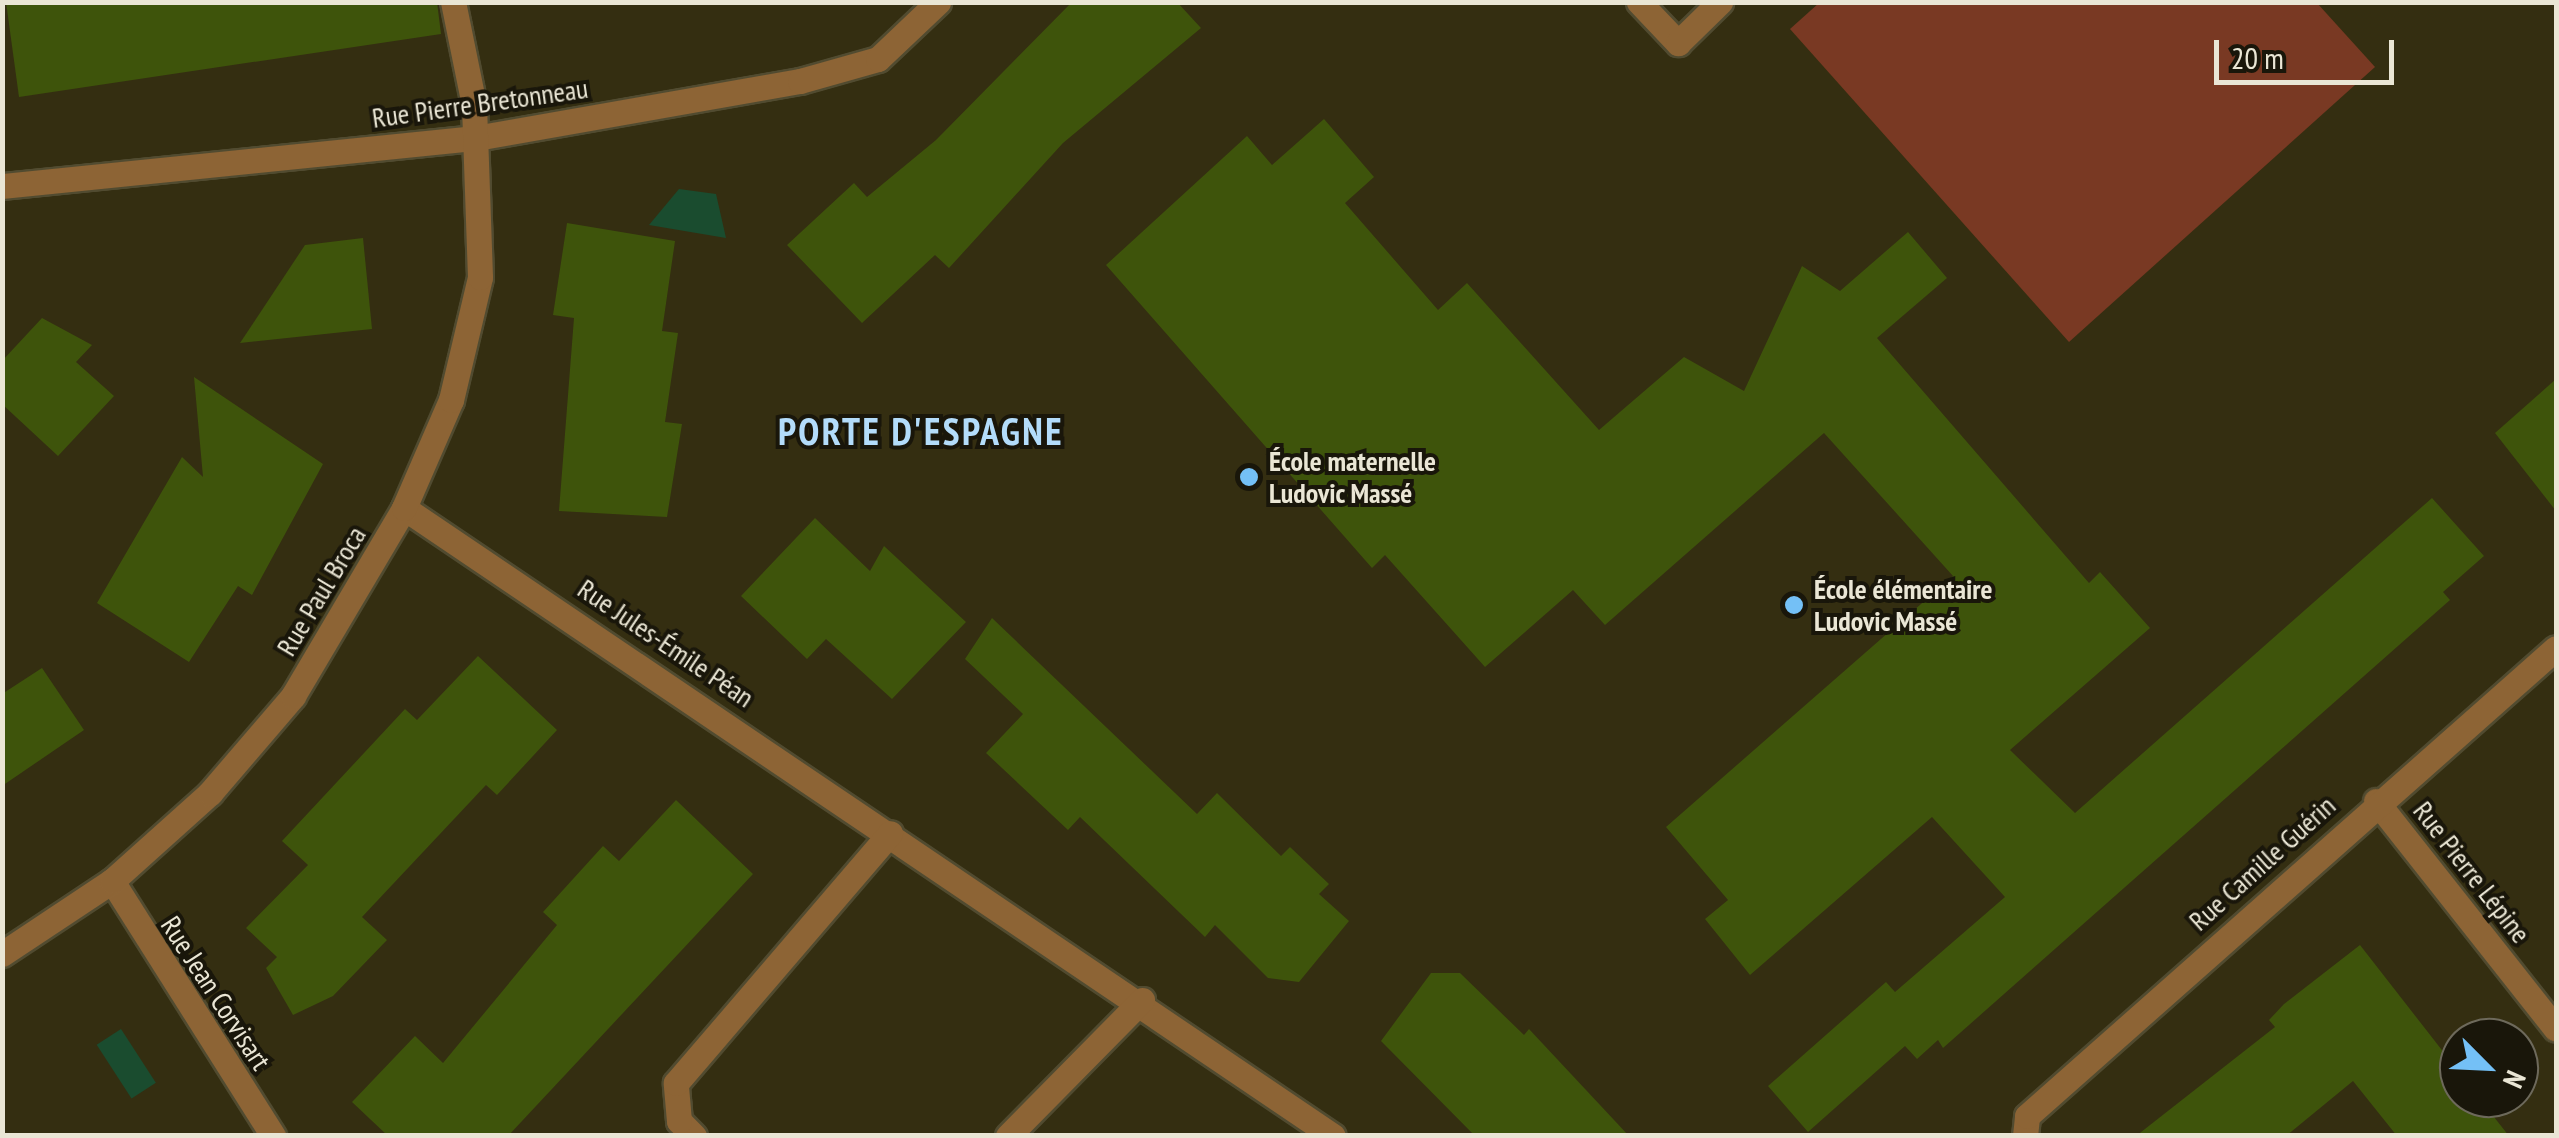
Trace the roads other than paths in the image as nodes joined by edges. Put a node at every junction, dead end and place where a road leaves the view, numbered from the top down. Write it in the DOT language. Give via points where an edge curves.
graph roads {
  1 [pos="454,2"];
  2 [pos="938,2"];
  3 [pos="1639,2"];
  4 [pos="1720,2"];
  5 [pos="476,138"];
  6 [pos="2,186"];
  7 [pos="404,508"];
  8 [pos="2556,648"];
  9 [pos="2376,800"];
  10 [pos="890,833"];
  11 [pos="112,880"];
  12 [pos="2,954"];
  13 [pos="1142,1000"];
  14 [pos="2556,1028"];
  15 [pos="272,1136"];
  16 [pos="694,1136"];
  17 [pos="1008,1136"];
  18 [pos="1333,1136"];
  19 [pos="2025,1136"];
  1 -- 5 [label="street, Rue Paul Broca"];
  2 -- 5 [label="street, Rue Pierre Bretonneau" via="878,59"];
  3 -- 4 [label="street" via="1678,43"];
  5 -- 6 [label="street, Rue Pierre Bretonneau"];
  5 -- 7 [label="street, Rue Paul Broca" via="480,278 452,400"];
  7 -- 10 [label="street, Rue Jules-Émile Péan"];
  7 -- 11 [label="street, Rue Paul Broca" via="294,696 210,792"];
  8 -- 9 [label="street, Rue Camille Guérin"];
  9 -- 14 [label="street, Rue Pierre Lépine"];
  9 -- 19 [label="street, Rue Camille Guérin" via="2027,1116"];
  10 -- 13 [label="street, Rue Jules-Émile Péan"];
  10 -- 16 [label="street" via="676,1083 679,1121"];
  11 -- 12 [label="street, Rue Paul Broca"];
  11 -- 15 [label="street, Rue Jean Corvisart"];
  13 -- 17 [label="street"];
  13 -- 18 [label="street, Rue Jules-Émile Péan"];
}
